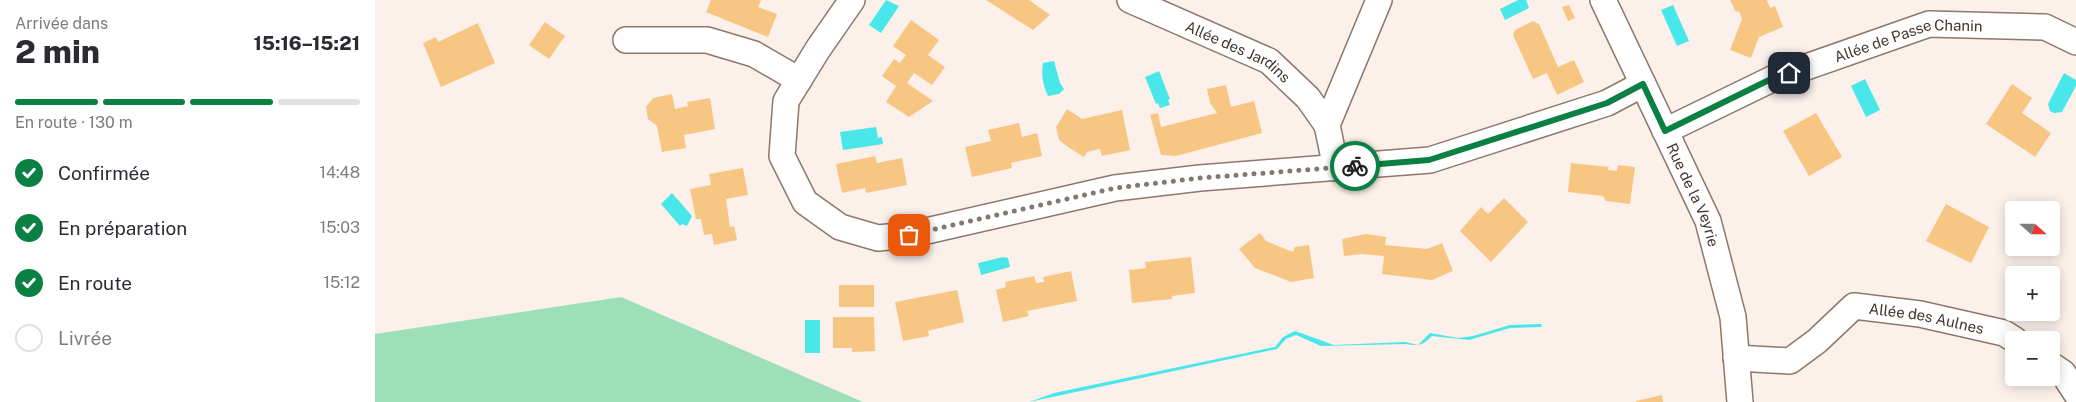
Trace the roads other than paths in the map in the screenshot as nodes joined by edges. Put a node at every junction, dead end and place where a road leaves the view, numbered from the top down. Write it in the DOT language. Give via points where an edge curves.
graph roads {
  1 [pos="852,0"];
  2 [pos="1130,0"];
  3 [pos="1379,0"];
  4 [pos="1603,0"];
  5 [pos="626,40"];
  6 [pos="2076,42"];
  7 [pos="799,80"];
  8 [pos="1643,84"];
  9 [pos="1327,125"];
  10 [pos="1665,131"];
  11 [pos="1336,168"];
  12 [pos="2005,333"];
  13 [pos="1736,358"];
  14 [pos="2060,371"];
  15 [pos="2076,393"];
  16 [pos="1740,402"];
  1 -- 7 [label="street"];
  2 -- 9 [label="street, Allée des Jardins" via="1269,62 1308,98"];
  3 -- 9 [label="street"];
  4 -- 8 [label="street, Rue de la Veyrie"];
  5 -- 7 [label="street" via="707,40 754,54"];
  6 -- 10 [label="street, Allée de Passe Chanin" via="2045,27 1929,24 1771,79"];
  7 -- 11 [label="street" via="786,102 782,156 805,202 840,227 878,238 909,235 1115,188"];
  8 -- 10 [label="street, Rue de la Veyrie"];
  8 -- 11 [label="street" via="1607,103 1429,160"];
  9 -- 11 [label="street"];
  10 -- 13 [label="street, Rue de la Veyrie" via="1708,221 1733,317"];
  12 -- 13 [label="street, Allée des Aulnes" via="1920,314 1853,306 1790,361"];
  13 -- 16 [label="street, Rue de la Veyrie"];
  14 -- 15 [label="street"];
}
